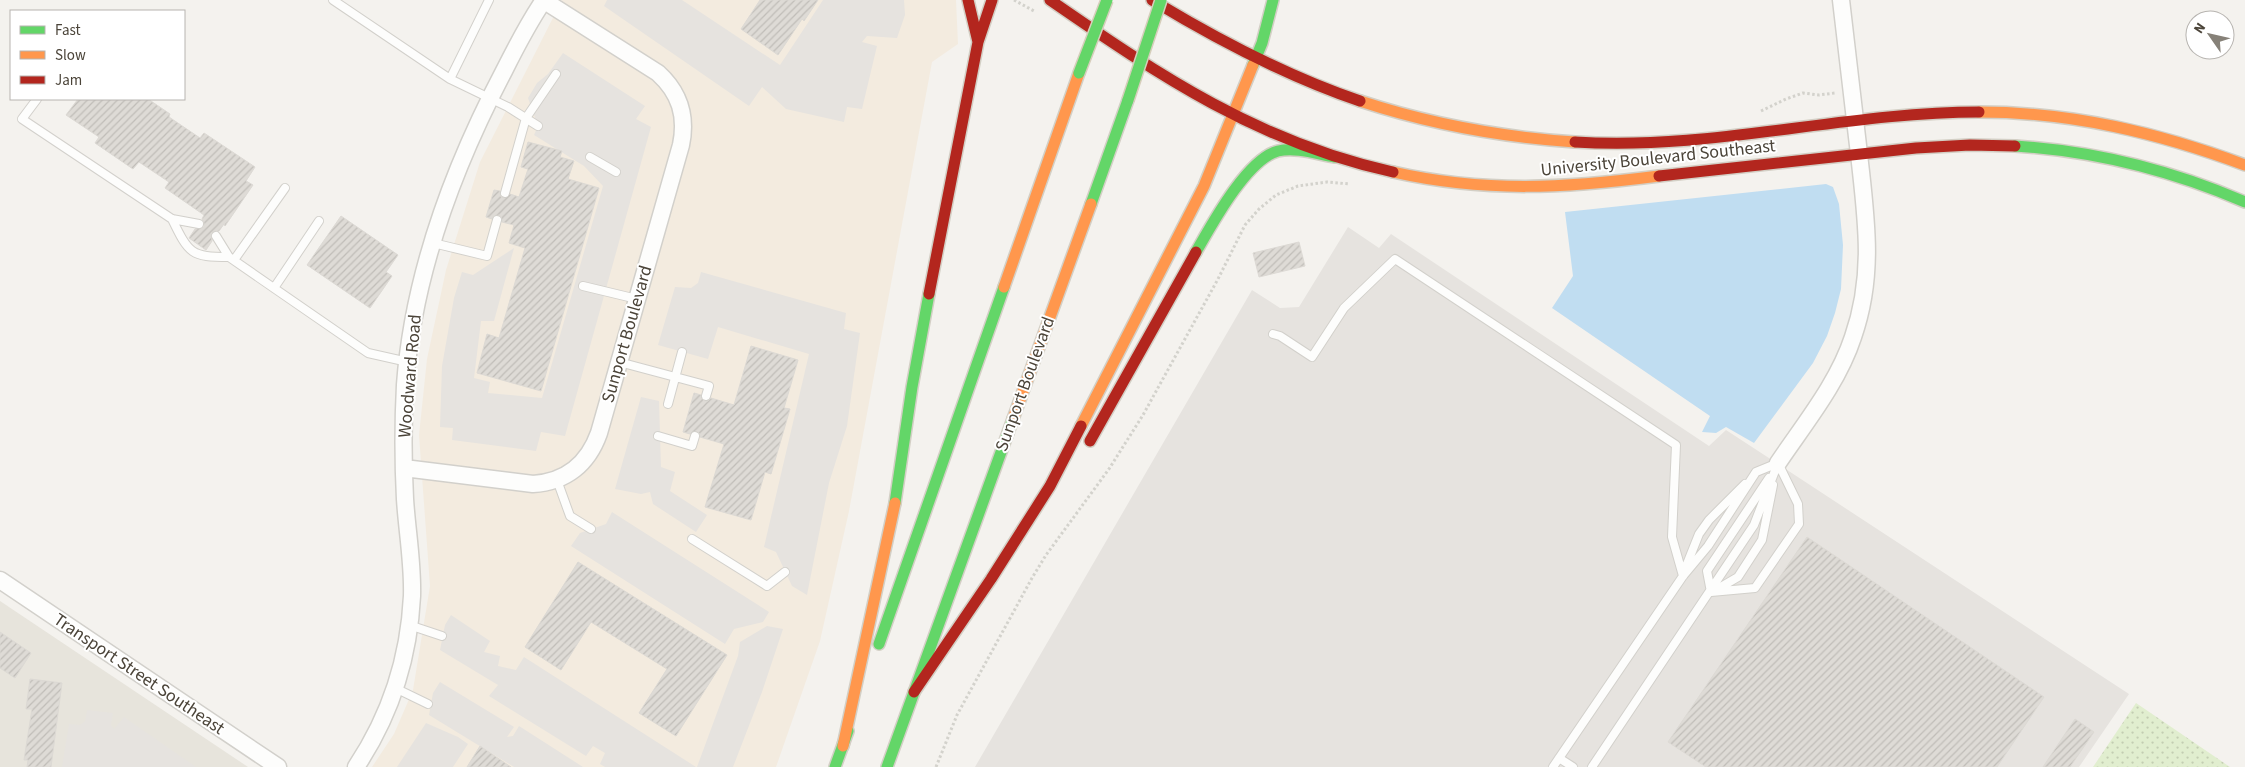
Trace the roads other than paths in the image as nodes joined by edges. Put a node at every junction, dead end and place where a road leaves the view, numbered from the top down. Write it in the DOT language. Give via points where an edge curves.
graph roads {
  1 [pos="332,0"];
  2 [pos="489,0"];
  3 [pos="544,0"];
  4 [pos="968,0"];
  5 [pos="992,0"];
  6 [pos="1050,0"];
  7 [pos="1106,0"];
  8 [pos="1152,0"];
  9 [pos="1161,0"];
  10 [pos="1273,0"];
  11 [pos="1841,0"];
  12 [pos="978,42"];
  13 [pos="1255,60"];
  14 [pos="556,74"];
  15 [pos="450,79"];
  16 [pos="489,99"];
  17 [pos="36,100"];
  18 [pos="1232,115"];
  19 [pos="526,118"];
  20 [pos="1856,121"];
  21 [pos="538,126"];
  22 [pos="1859,155"];
  23 [pos="590,157"];
  24 [pos="1335,157"];
  25 [pos="2245,165"];
  26 [pos="616,172"];
  27 [pos="285,188"];
  28 [pos="505,193"];
  29 [pos="2245,202"];
  30 [pos="172,219"];
  31 [pos="320,220"];
  32 [pos="497,220"];
  33 [pos="199,224"];
  34 [pos="216,236"];
  35 [pos="433,243"];
  36 [pos="232,259"];
  37 [pos="583,286"];
  38 [pos="274,288"];
  39 [pos="637,298"];
  40 [pos="1273,334"];
  41 [pos="682,352"];
  42 [pos="408,362"];
  43 [pos="620,362"];
  44 [pos="676,377"];
  45 [pos="706,396"];
  46 [pos="668,404"];
  47 [pos="658,436"];
  48 [pos="695,436"];
  49 [pos="1778,464"];
  50 [pos="404,468"];
  51 [pos="1756,472"];
  52 [pos="557,480"];
  53 [pos="1050,486"];
  54 [pos="591,529"];
  55 [pos="692,539"];
  56 [pos="786,572"];
  57 [pos="1683,576"];
  58 [pos="0,580"];
  59 [pos="1711,592"];
  60 [pos="410,625"];
  61 [pos="442,636"];
  62 [pos="395,688"];
  63 [pos="914,692"];
  64 [pos="428,704"];
  65 [pos="843,746"];
  66 [pos="1559,758"];
  67 [pos="278,767"];
  68 [pos="356,767"];
  69 [pos="835,767"];
  70 [pos="888,767"];
  71 [pos="1553,767"];
  72 [pos="1572,767"];
  73 [pos="1592,767"];
  1 -- 15 [label="lane"];
  2 -- 15 [label="lane"];
  3 -- 16 [label="street, Woodward Road"];
  3 -- 39 [label="street, Sunport Boulevard" via="658,73 673,89 682,110 684,128 681,145"];
  4 -- 12 [label="main road"];
  5 -- 12 [label="main road"];
  6 -- 18 [label="main road, University Boulevard Southeast" via="1155,70"];
  7 -- 65 [label="main road, bridge"];
  8 -- 13 [label="main road, University Boulevard Southeast" via="1219,42"];
  9 -- 63 [label="main road, Sunport Boulevard, bridge" via="1128,100"];
  10 -- 13 [label="main road"];
  11 -- 20 [label="street"];
  12 -- 65 [label="main road" via="912,387 896,499"];
  13 -- 18 [label="main road"];
  13 -- 20 [label="main road, University Boulevard Southeast" via="1299,80 1382,109 1468,130 1537,139 1586,143 1665,142"];
  14 -- 19 [label="lane"];
  15 -- 16 [label="lane"];
  16 -- 19 [label="lane"];
  16 -- 35 [label="street, Woodward Road" via="449,193"];
  17 -- 30 [label="lane" via="22,119"];
  18 -- 24 [label="main road, University Boulevard Southeast"];
  18 -- 53 [label="main road" via="1204,186"];
  19 -- 21 [label="lane"];
  19 -- 28 [label="lane"];
  20 -- 22 [label="street"];
  20 -- 25 [label="main road, University Boulevard Southeast" via="1971,112 2058,116 2140,130"];
  22 -- 24 [label="main road, University Boulevard Southeast" via="1625,182 1540,188 1498,188 1447,182 1398,174"];
  22 -- 29 [label="main road, University Boulevard Southeast" via="1971,145 2054,149 2095,155 2168,173"];
  22 -- 49 [label="street" via="1868,235 1868,261 1860,314 1853,339 1830,386"];
  23 -- 26 [label="lane"];
  24 -- 53 [label="main road" via="1279,151 1264,156 1245,177 1217,214 1090,441"];
  27 -- 36 [label="lane"];
  30 -- 33 [label="lane"];
  30 -- 36 [label="lane" via="184,244 202,257"];
  31 -- 38 [label="lane"];
  32 -- 35 [label="lane" via="487,256"];
  34 -- 36 [label="lane"];
  35 -- 42 [label="street, Woodward Road" via="418,294"];
  36 -- 38 [label="lane"];
  37 -- 39 [label="lane"];
  38 -- 42 [label="lane" via="368,352"];
  39 -- 43 [label="street, Sunport Boulevard"];
  40 -- 57 [label="lane" via="1312,357 1344,308 1395,259 1676,445 1672,537"];
  41 -- 44 [label="lane"];
  42 -- 50 [label="street, Woodward Road" via="403,423"];
  43 -- 44 [label="lane"];
  43 -- 52 [label="street, Sunport Boulevard" via="594,446 578,467"];
  44 -- 45 [label="lane" via="709,386"];
  44 -- 46 [label="lane"];
  47 -- 48 [label="lane" via="692,446"];
  49 -- 51 [label="lane"];
  49 -- 59 [label="lane" via="1754,526"];
  49 -- 59 [label="lane" via="1707,571"];
  49 -- 59 [label="lane" via="1762,540 1738,577"];
  49 -- 59 [label="lane" via="1798,504 1799,524 1755,588"];
  50 -- 52 [label="street, Sunport Boulevard" via="533,484"];
  50 -- 60 [label="street, Woodward Road" via="412,565"];
  51 -- 57 [label="lane" via="1708,546"];
  51 -- 57 [label="lane" via="1699,534"];
  52 -- 54 [label="lane" via="570,516"];
  53 -- 63 [label="main road"];
  55 -- 56 [label="lane" via="766,586"];
  57 -- 66 [label="lane"];
  58 -- 67 [label="street, Transport Street Southeast"];
  59 -- 73 [label="lane"];
  60 -- 61 [label="lane"];
  60 -- 62 [label="street, Woodward Road"];
  62 -- 64 [label="lane"];
  62 -- 68 [label="street, Woodward Road" via="378,729"];
  63 -- 70 [label="main road, Sunport Boulevard"];
  65 -- 69 [label="main road"];
  66 -- 71 [label="lane"];
  66 -- 72 [label="lane"];
}
